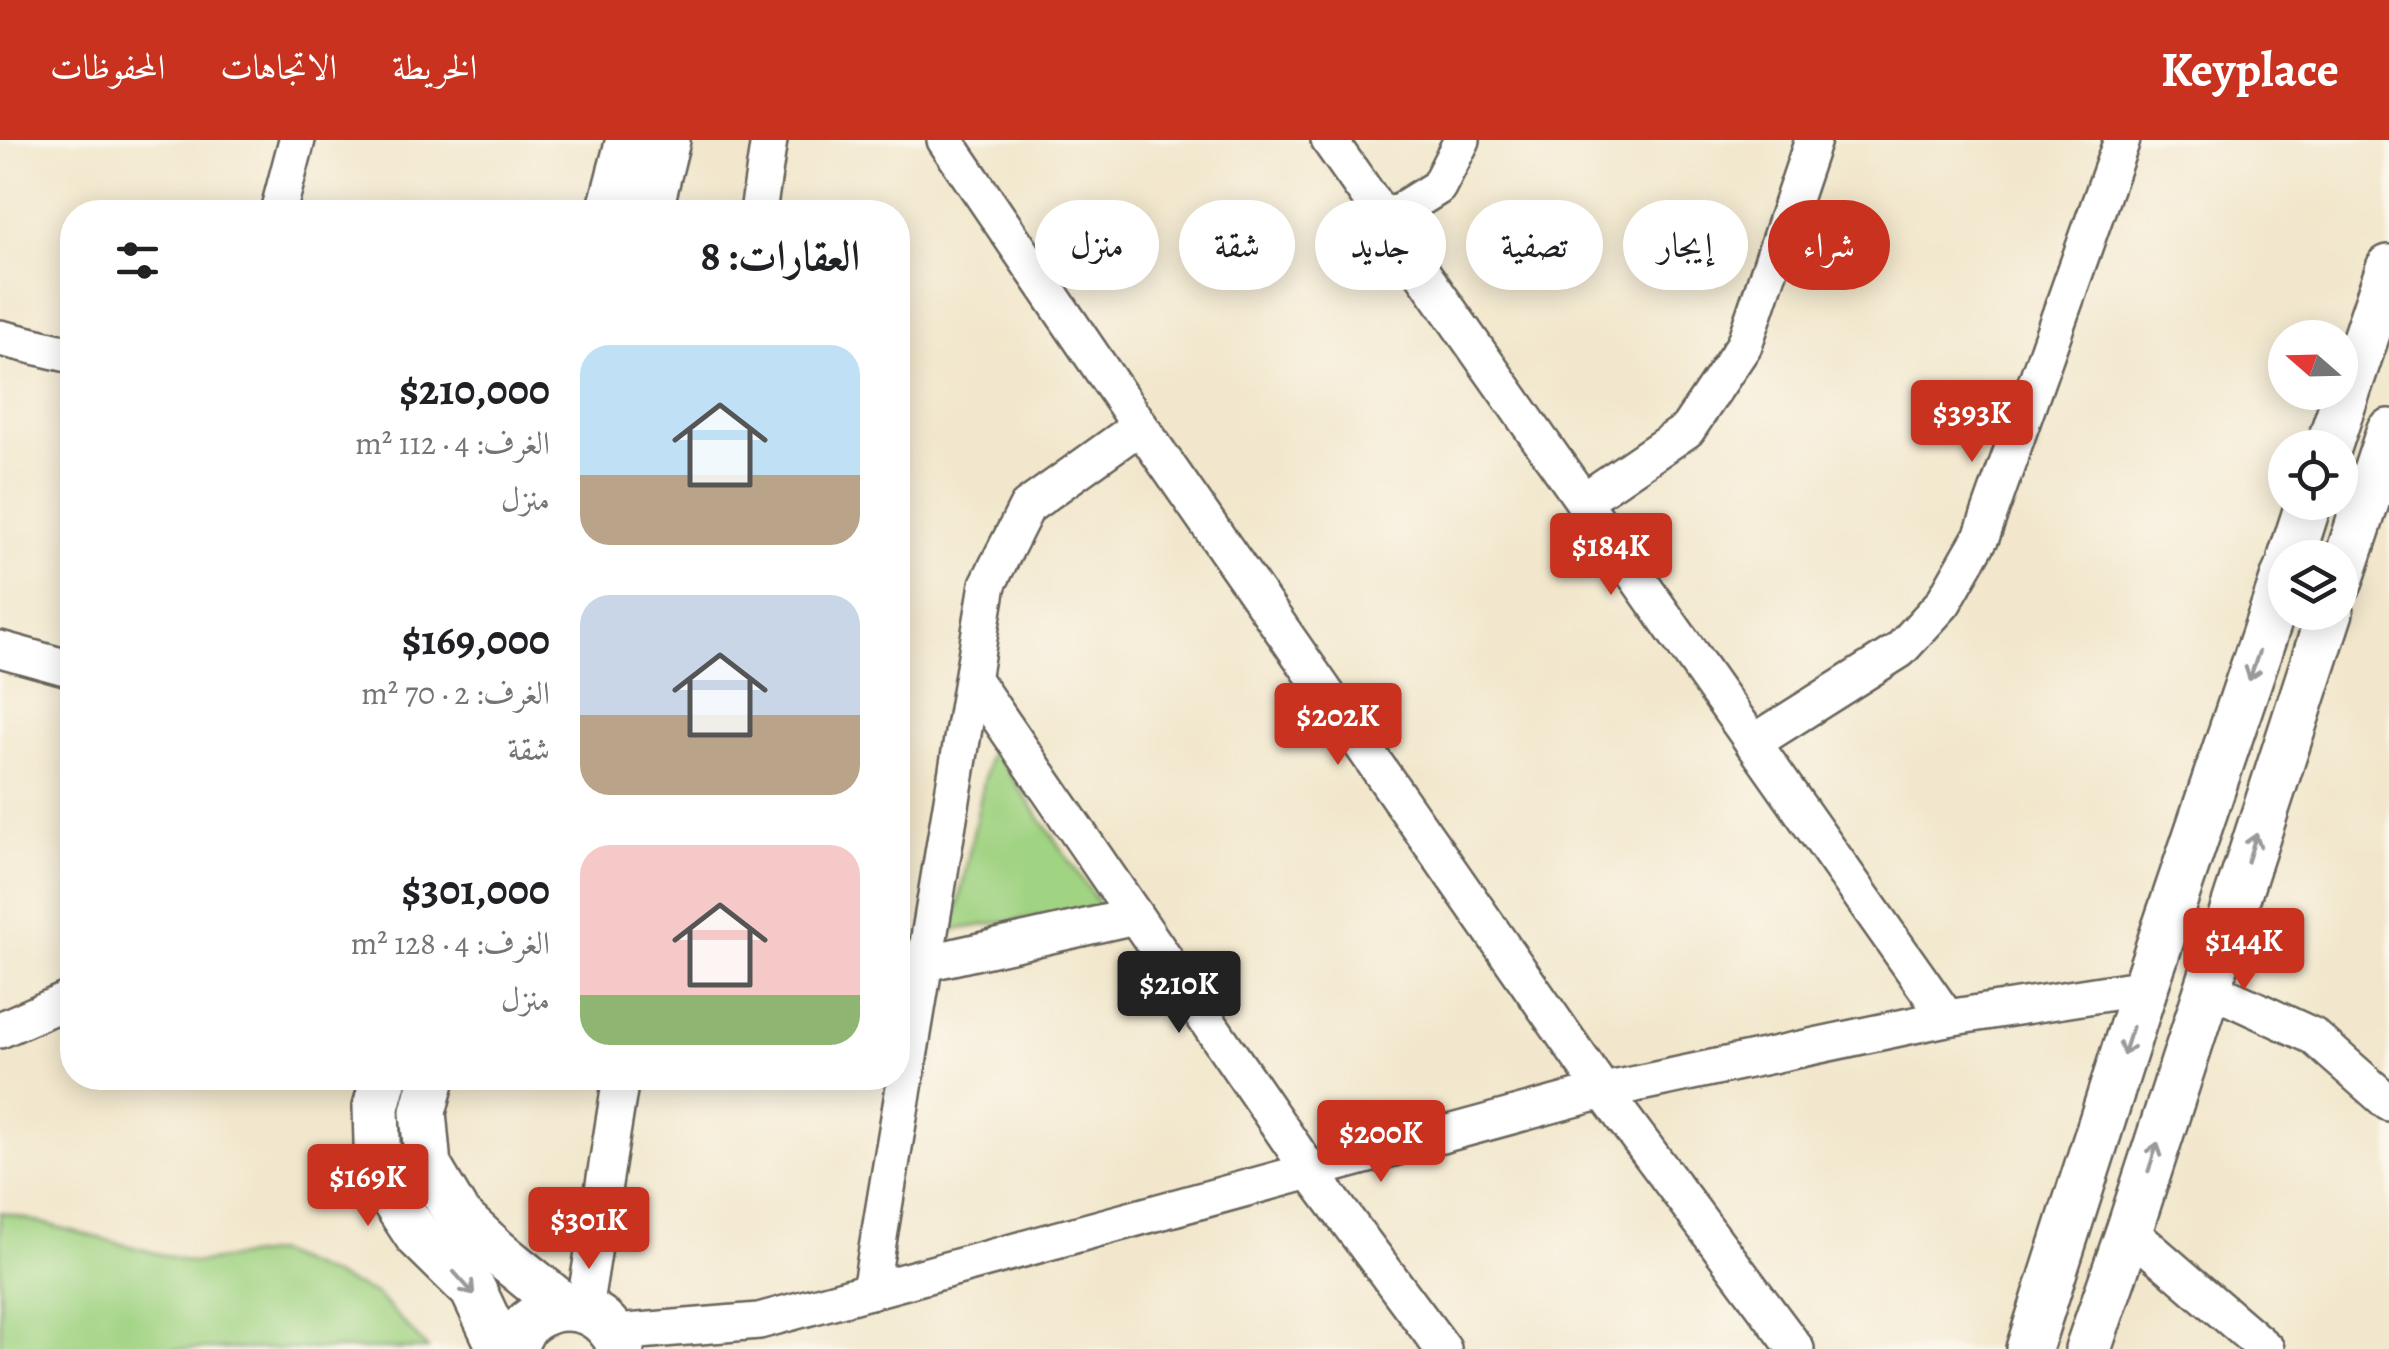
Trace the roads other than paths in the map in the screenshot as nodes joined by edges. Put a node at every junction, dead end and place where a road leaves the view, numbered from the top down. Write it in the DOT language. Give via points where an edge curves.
graph roads {
  1 [pos="296,140"];
  2 [pos="628,140"];
  3 [pos="667,140"];
  4 [pos="770,140"];
  5 [pos="946,140"];
  6 [pos="1329,140"];
  7 [pos="1462,140"];
  8 [pos="1813,140"];
  9 [pos="2122,140"];
  10 [pos="281,200"];
  11 [pos="613,200"];
  12 [pos="652,200"];
  13 [pos="760,200"];
  14 [pos="1371,200"];
  15 [pos="1417,200"];
  16 [pos="2389,268"];
  17 [pos="1434,290"];
  18 [pos="0,338"];
  19 [pos="60,352"];
  20 [pos="1140,426"];
  21 [pos="2334,430"];
  22 [pos="2389,432"];
  23 [pos="1584,502"];
  24 [pos="2353,540"];
  25 [pos="2268,624"];
  26 [pos="2324,630"];
  27 [pos="0,649"];
  28 [pos="60,666"];
  29 [pos="974,680"];
  30 [pos="1754,743"];
  31 [pos="1135,916"];
  32 [pos="926,963"];
  33 [pos="2207,986"];
  34 [pos="2145,987"];
  35 [pos="60,1003"];
  36 [pos="1947,1018"];
  37 [pos="0,1030"];
  38 [pos="910,1057"];
  39 [pos="381,1090"];
  40 [pos="429,1090"];
  41 [pos="620,1090"];
  42 [pos="904,1090"];
  43 [pos="1602,1090"];
  44 [pos="2389,1103"];
  45 [pos="1310,1170"];
  46 [pos="2130,1231"];
  47 [pos="870,1291"];
  48 [pos="596,1324"];
  49 [pos="502,1349"];
  50 [pos="514,1349"];
  51 [pos="1444,1349"];
  52 [pos="1796,1349"];
  53 [pos="2029,1349"];
  54 [pos="2088,1349"];
  55 [pos="2266,1349"];
  1 -- 10 [label="street"];
  2 -- 11 [label="main road"];
  3 -- 12 [label="main road"];
  4 -- 13 [label="street"];
  5 -- 20 [label="street"];
  6 -- 14 [label="street"];
  7 -- 15 [label="street" via="1438,187"];
  8 -- 23 [label="street" via="1744,345 1687,430"];
  9 -- 30 [label="street" via="1982,534 1942,603 1900,650"];
  16 -- 21 [label="main road"];
  17 -- 23 [label="street"];
  18 -- 19 [label="street"];
  20 -- 29 [label="street" via="1027,507 988,584"];
  20 -- 43 [label="street"];
  22 -- 24 [label="main road"];
  23 -- 30 [label="street"];
  25 -- 34 [label="main road, one-way"];
  33 -- 26 [label="main road, one-way"];
  27 -- 28 [label="street"];
  29 -- 31 [label="street"];
  29 -- 32 [label="street"];
  30 -- 36 [label="street"];
  31 -- 32 [label="street"];
  31 -- 45 [label="street"];
  32 -- 38 [label="street"];
  33 -- 44 [label="street" via="2313,1036"];
  46 -- 33 [label="main road, one-way"];
  34 -- 36 [label="street"];
  34 -- 53 [label="main road, one-way"];
  35 -- 37 [label="street"];
  36 -- 43 [label="street"];
  39 -- 49 [label="main road, one-way" via="378,1176 416,1235 472,1290"];
  40 -- 48 [label="main road" via="423,1112 428,1166 457,1215"];
  41 -- 48 [label="street"];
  42 -- 47 [label="street"];
  43 -- 45 [label="street"];
  43 -- 52 [label="street"];
  45 -- 47 [label="street"];
  45 -- 51 [label="street"];
  46 -- 54 [label="main road"];
  46 -- 55 [label="street"];
  47 -- 48 [label="street" via="760,1321"];
  48 -- 50 [label="main road" via="542,1312 524,1327"];
}
